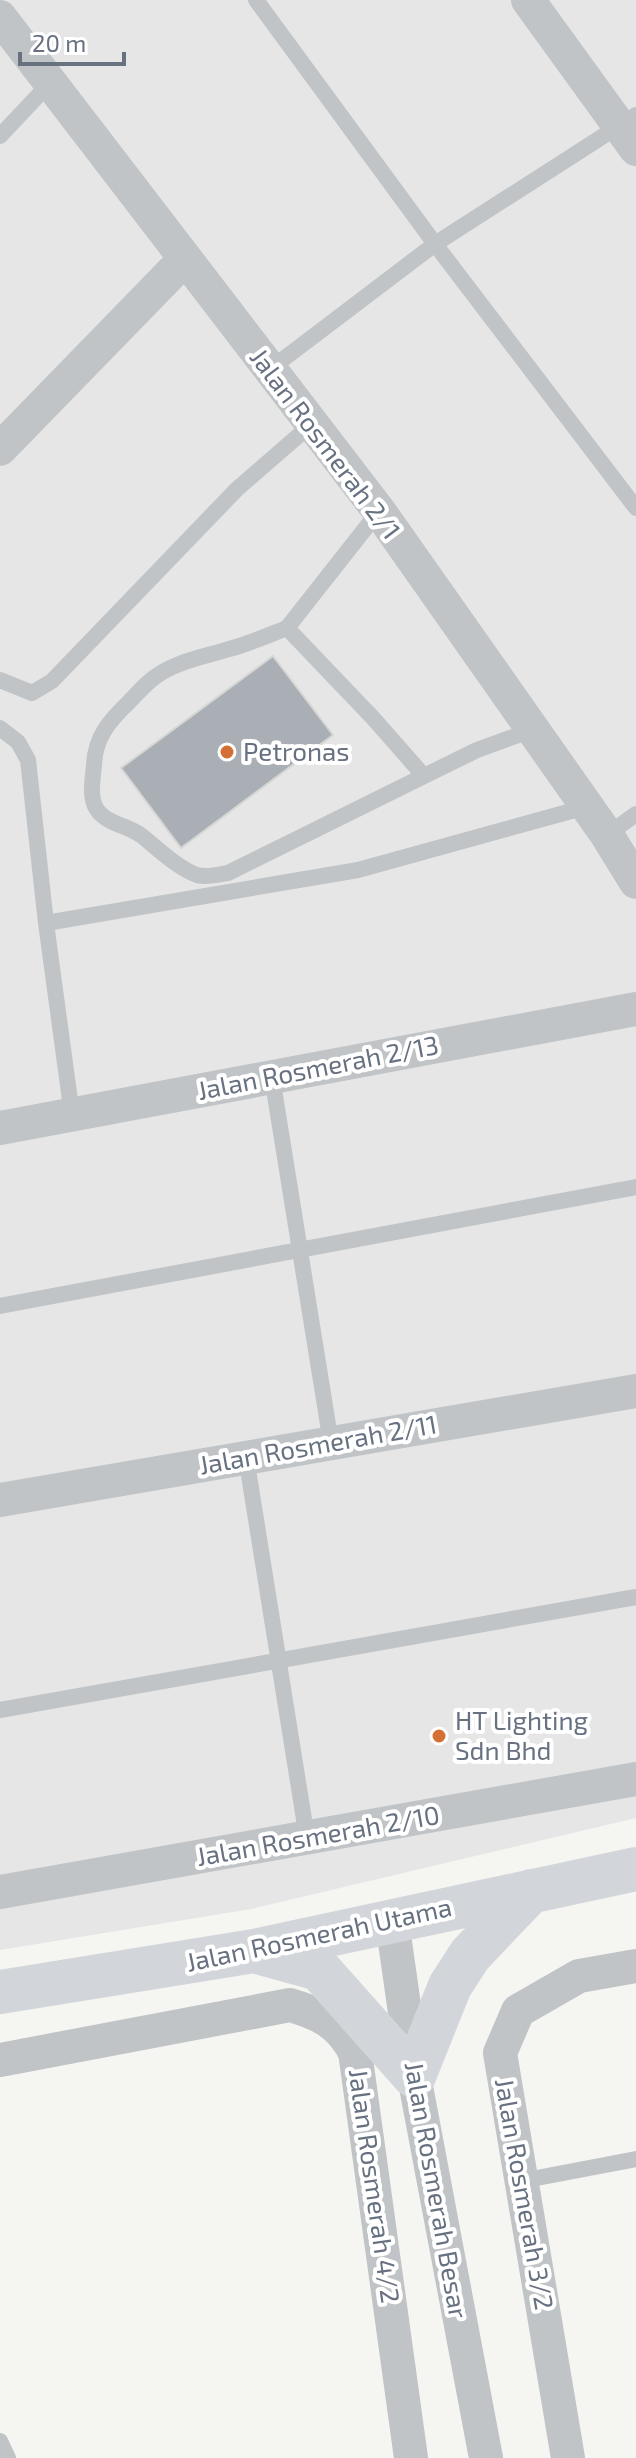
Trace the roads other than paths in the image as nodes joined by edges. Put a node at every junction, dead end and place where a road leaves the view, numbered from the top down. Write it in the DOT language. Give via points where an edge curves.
graph roads {
  1 [pos="256,0"];
  2 [pos="528,0"];
  3 [pos="0,17"];
  4 [pos="50,83"];
  5 [pos="631,130"];
  6 [pos="0,136"];
  7 [pos="435,244"];
  8 [pos="184,260"];
  9 [pos="269,370"];
  10 [pos="313,423"];
  11 [pos="0,449"];
  12 [pos="636,508"];
  13 [pos="379,511"];
  14 [pos="287,628"];
  15 [pos="0,680"];
  16 [pos="0,728"];
  17 [pos="532,730"];
  18 [pos="424,776"];
  19 [pos="586,807"];
  20 [pos="636,814"];
  21 [pos="607,835"];
  22 [pos="636,882"];
  23 [pos="46,923"];
  24 [pos="636,1009"];
  25 [pos="272,1077"];
  26 [pos="72,1115"];
  27 [pos="0,1128"];
  28 [pos="636,1187"];
  29 [pos="301,1250"];
  30 [pos="0,1306"];
  31 [pos="636,1391"];
  32 [pos="331,1443"];
  33 [pos="246,1457"];
  34 [pos="0,1500"];
  35 [pos="636,1597"];
  36 [pos="278,1661"];
  37 [pos="0,1710"];
  38 [pos="636,1779"];
  39 [pos="307,1838"];
  40 [pos="636,1869"];
  41 [pos="531,1891"];
  42 [pos="0,1892"];
  43 [pos="392,1921"];
  44 [pos="254,1951"];
  45 [pos="636,1966"];
  46 [pos="0,1992"];
  47 [pos="0,2060"];
  48 [pos="414,2076"];
  49 [pos="636,2159"];
  50 [pos="521,2181"];
  51 [pos="0,2441"];
  52 [pos="8,2458"];
  53 [pos="411,2458"];
  54 [pos="486,2458"];
  55 [pos="568,2458"];
  1 -- 7 [label="lane"];
  2 -- 5 [label="street"];
  3 -- 4 [label="street, Jalan Rosmerah 2/1"];
  4 -- 6 [label="lane"];
  4 -- 8 [label="street, Jalan Rosmerah 2/1"];
  5 -- 7 [label="lane"];
  7 -- 9 [label="lane"];
  7 -- 12 [label="lane"];
  8 -- 9 [label="street, Jalan Rosmerah 2/1"];
  8 -- 11 [label="street"];
  9 -- 10 [label="street, Jalan Rosmerah 2/1"];
  10 -- 13 [label="street, Jalan Rosmerah 2/1"];
  10 -- 15 [label="lane" via="237,489 52,681 32,693"];
  13 -- 14 [label="lane"];
  13 -- 17 [label="street, Jalan Rosmerah 2/1"];
  14 -- 18 [label="lane"];
  14 -- 18 [label="lane" via="180,663 155,677 109,721 94,760 93,798 100,813 197,875 208,876 228,873"];
  16 -- 23 [label="lane" via="18,742 28,760"];
  17 -- 18 [label="lane"];
  17 -- 19 [label="street, Jalan Rosmerah 2/1"];
  19 -- 21 [label="street, Jalan Rosmerah 2/1"];
  19 -- 23 [label="lane" via="358,870"];
  20 -- 21 [label="lane"];
  21 -- 22 [label="street, Jalan Rosmerah 2/1"];
  23 -- 26 [label="lane"];
  24 -- 25 [label="street, Jalan Rosmerah 2/13"];
  25 -- 26 [label="street, Jalan Rosmerah 2/13"];
  25 -- 29 [label="lane"];
  26 -- 27 [label="street, Jalan Rosmerah 2/13"];
  28 -- 29 [label="lane"];
  29 -- 30 [label="lane"];
  29 -- 32 [label="lane"];
  31 -- 32 [label="street, Jalan Rosmerah 2/11"];
  32 -- 33 [label="street, Jalan Rosmerah 2/11"];
  33 -- 34 [label="street, Jalan Rosmerah 2/11"];
  33 -- 36 [label="lane"];
  35 -- 36 [label="lane"];
  36 -- 37 [label="lane"];
  36 -- 39 [label="lane"];
  38 -- 39 [label="street, Jalan Rosmerah 2/10"];
  39 -- 42 [label="street, Jalan Rosmerah 2/10"];
  40 -- 41 [label="main road, Jalan Rosmerah Utama"];
  41 -- 43 [label="main road, Jalan Rosmerah Utama"];
  41 -- 48 [label="main road" via="470,1955 450,1986"];
  43 -- 44 [label="main road, Jalan Rosmerah Utama"];
  43 -- 48 [label="street, Jalan Rosmerah Besar"];
  44 -- 46 [label="main road, Jalan Rosmerah Utama"];
  44 -- 48 [label="main road" via="319,1969"];
  45 -- 50 [label="street, Jalan Rosmerah 3/2" via="579,1976 518,2011 500,2053"];
  47 -- 53 [label="street, Jalan Rosmerah 4/2" via="290,2005 317,2013 345,2033 355,2052"];
  48 -- 54 [label="street, Jalan Rosmerah Besar"];
  49 -- 50 [label="lane"];
  50 -- 55 [label="street, Jalan Rosmerah 3/2"];
  51 -- 52 [label="lane"];
}
